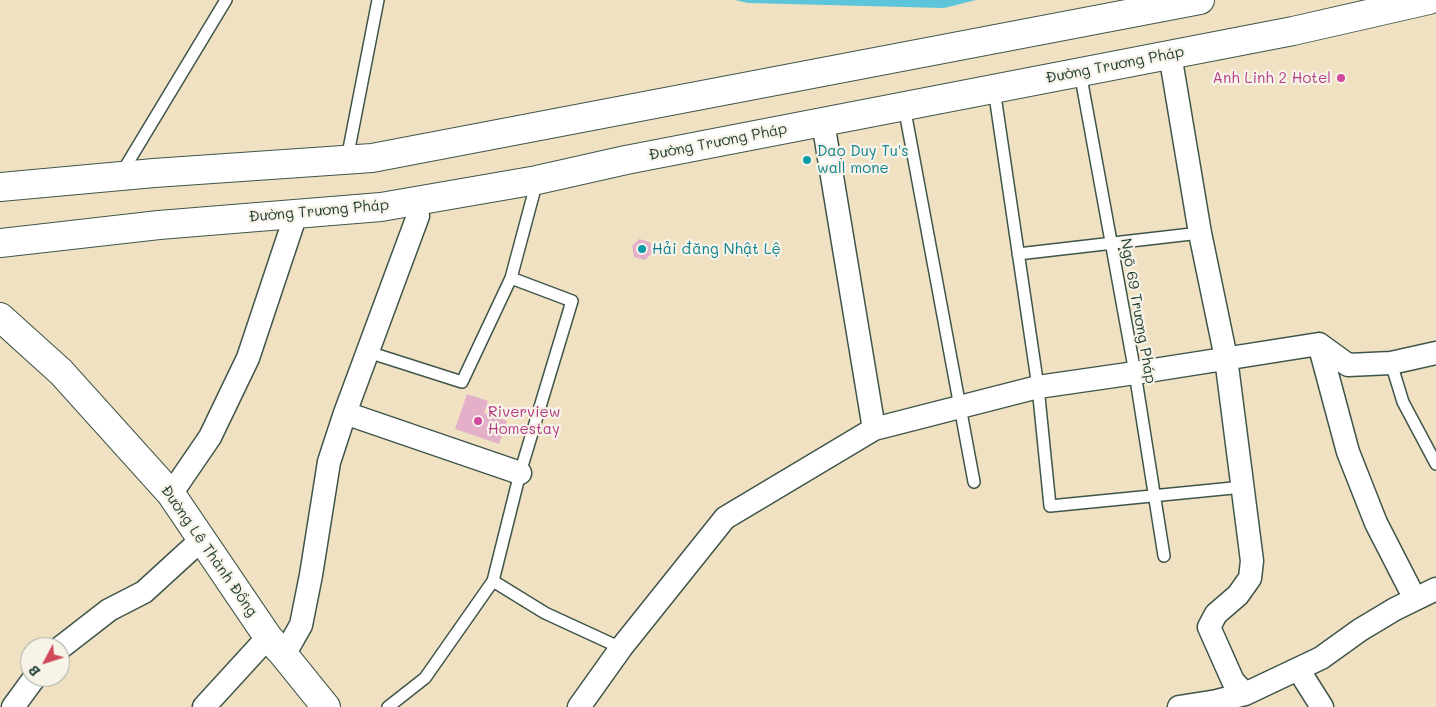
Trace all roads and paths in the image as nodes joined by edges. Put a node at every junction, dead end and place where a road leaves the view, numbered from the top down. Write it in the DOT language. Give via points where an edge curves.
graph roads {
  1 [pos="226,0"];
  2 [pos="378,0"];
  3 [pos="1200,0"];
  4 [pos="1430,0"];
  5 [pos="1170,54"];
  6 [pos="1080,72"];
  7 [pos="994,88"];
  8 [pos="904,106"];
  9 [pos="823,122"];
  10 [pos="347,159"];
  11 [pos="120,176"];
  12 [pos="537,180"];
  13 [pos="0,187"];
  14 [pos="415,201"];
  15 [pos="296,214"];
  16 [pos="1200,233"];
  17 [pos="0,243"];
  18 [pos="1111,244"];
  19 [pos="1018,254"];
  20 [pos="511,278"];
  21 [pos="0,316"];
  22 [pos="1319,344"];
  23 [pos="368,352"];
  24 [pos="1436,353"];
  25 [pos="1226,358"];
  26 [pos="1391,363"];
  27 [pos="1135,374"];
  28 [pos="1038,387"];
  29 [pos="960,407"];
  30 [pos="345,413"];
  31 [pos="874,430"];
  32 [pos="1436,464"];
  33 [pos="520,473"];
  34 [pos="974,482"];
  35 [pos="1243,487"];
  36 [pos="171,494"];
  37 [pos="1154,495"];
  38 [pos="202,539"];
  39 [pos="1164,556"];
  40 [pos="494,581"];
  41 [pos="1430,595"];
  42 [pos="70,640"];
  43 [pos="276,646"];
  44 [pos="621,648"];
  45 [pos="1298,669"];
  46 [pos="27,687"];
  47 [pos="1246,694"];
  48 [pos="13,707"];
  49 [pos="204,707"];
  50 [pos="326,707"];
  51 [pos="388,707"];
  52 [pos="579,707"];
  53 [pos="1179,707"];
  54 [pos="1322,707"];
  1 -- 11 [label="lane"];
  2 -- 10 [label="lane"];
  3 -- 10 [label="main road" via="382,156"];
  4 -- 5 [label="main road, Đường Trương Pháp"];
  5 -- 6 [label="main road, Đường Trương Pháp"];
  5 -- 16 [label="street"];
  6 -- 7 [label="main road, Đường Trương Pháp"];
  6 -- 18 [label="lane, Ngõ 69 Trương Pháp"];
  7 -- 8 [label="main road, Đường Trương Pháp"];
  7 -- 19 [label="lane"];
  8 -- 9 [label="main road, Đường Trương Pháp"];
  8 -- 29 [label="lane"];
  9 -- 12 [label="main road, Đường Trương Pháp"];
  9 -- 31 [label="street"];
  10 -- 11 [label="main road"];
  11 -- 13 [label="main road"];
  12 -- 14 [label="main road, Đường Trương Pháp"];
  12 -- 20 [label="lane"];
  14 -- 15 [label="main road, Đường Trương Pháp"];
  14 -- 23 [label="street" via="418,216"];
  15 -- 17 [label="main road, Đường Trương Pháp"];
  15 -- 36 [label="street" via="248,358 210,437"];
  16 -- 18 [label="lane"];
  16 -- 25 [label="street"];
  18 -- 19 [label="lane"];
  18 -- 27 [label="lane, Ngõ 69 Trương Pháp"];
  19 -- 28 [label="lane"];
  20 -- 23 [label="lane" via="462,382"];
  20 -- 33 [label="lane" via="572,301"];
  21 -- 36 [label="main road, Đường Lê Thành Đồng" via="61,372"];
  22 -- 25 [label="street"];
  22 -- 26 [label="street" via="1348,365"];
  22 -- 41 [label="street" via="1348,452 1376,523"];
  23 -- 30 [label="street"];
  24 -- 26 [label="street"];
  25 -- 27 [label="street"];
  25 -- 35 [label="street"];
  26 -- 32 [label="lane" via="1403,402"];
  27 -- 28 [label="street"];
  27 -- 37 [label="lane, Ngõ 69 Trương Pháp"];
  28 -- 29 [label="street"];
  28 -- 37 [label="lane" via="1050,506"];
  29 -- 31 [label="street"];
  29 -- 34 [label="lane"];
  30 -- 33 [label="street"];
  30 -- 43 [label="street" via="329,462 300,625"];
  31 -- 44 [label="street" via="725,518"];
  33 -- 40 [label="lane"];
  35 -- 37 [label="lane"];
  35 -- 47 [label="street" via="1252,561 1250,578 1209,626 1233,681"];
  36 -- 38 [label="main road, Đường Lê Thành Đồng"];
  37 -- 39 [label="lane, Ngõ 69 Trương Pháp"];
  38 -- 42 [label="street" via="144,592 108,610"];
  38 -- 43 [label="main road, Đường Lê Thành Đồng"];
  40 -- 44 [label="lane" via="545,613"];
  40 -- 51 [label="lane" via="425,678"];
  41 -- 45 [label="street" via="1395,609 1321,658"];
  43 -- 49 [label="street"];
  43 -- 50 [label="main road, Đường Lê Thành Đồng"];
  44 -- 52 [label="street"];
  45 -- 47 [label="street"];
  45 -- 54 [label="street"];
  46 -- 48 [label="street"];
  47 -- 53 [label="street"];
}
